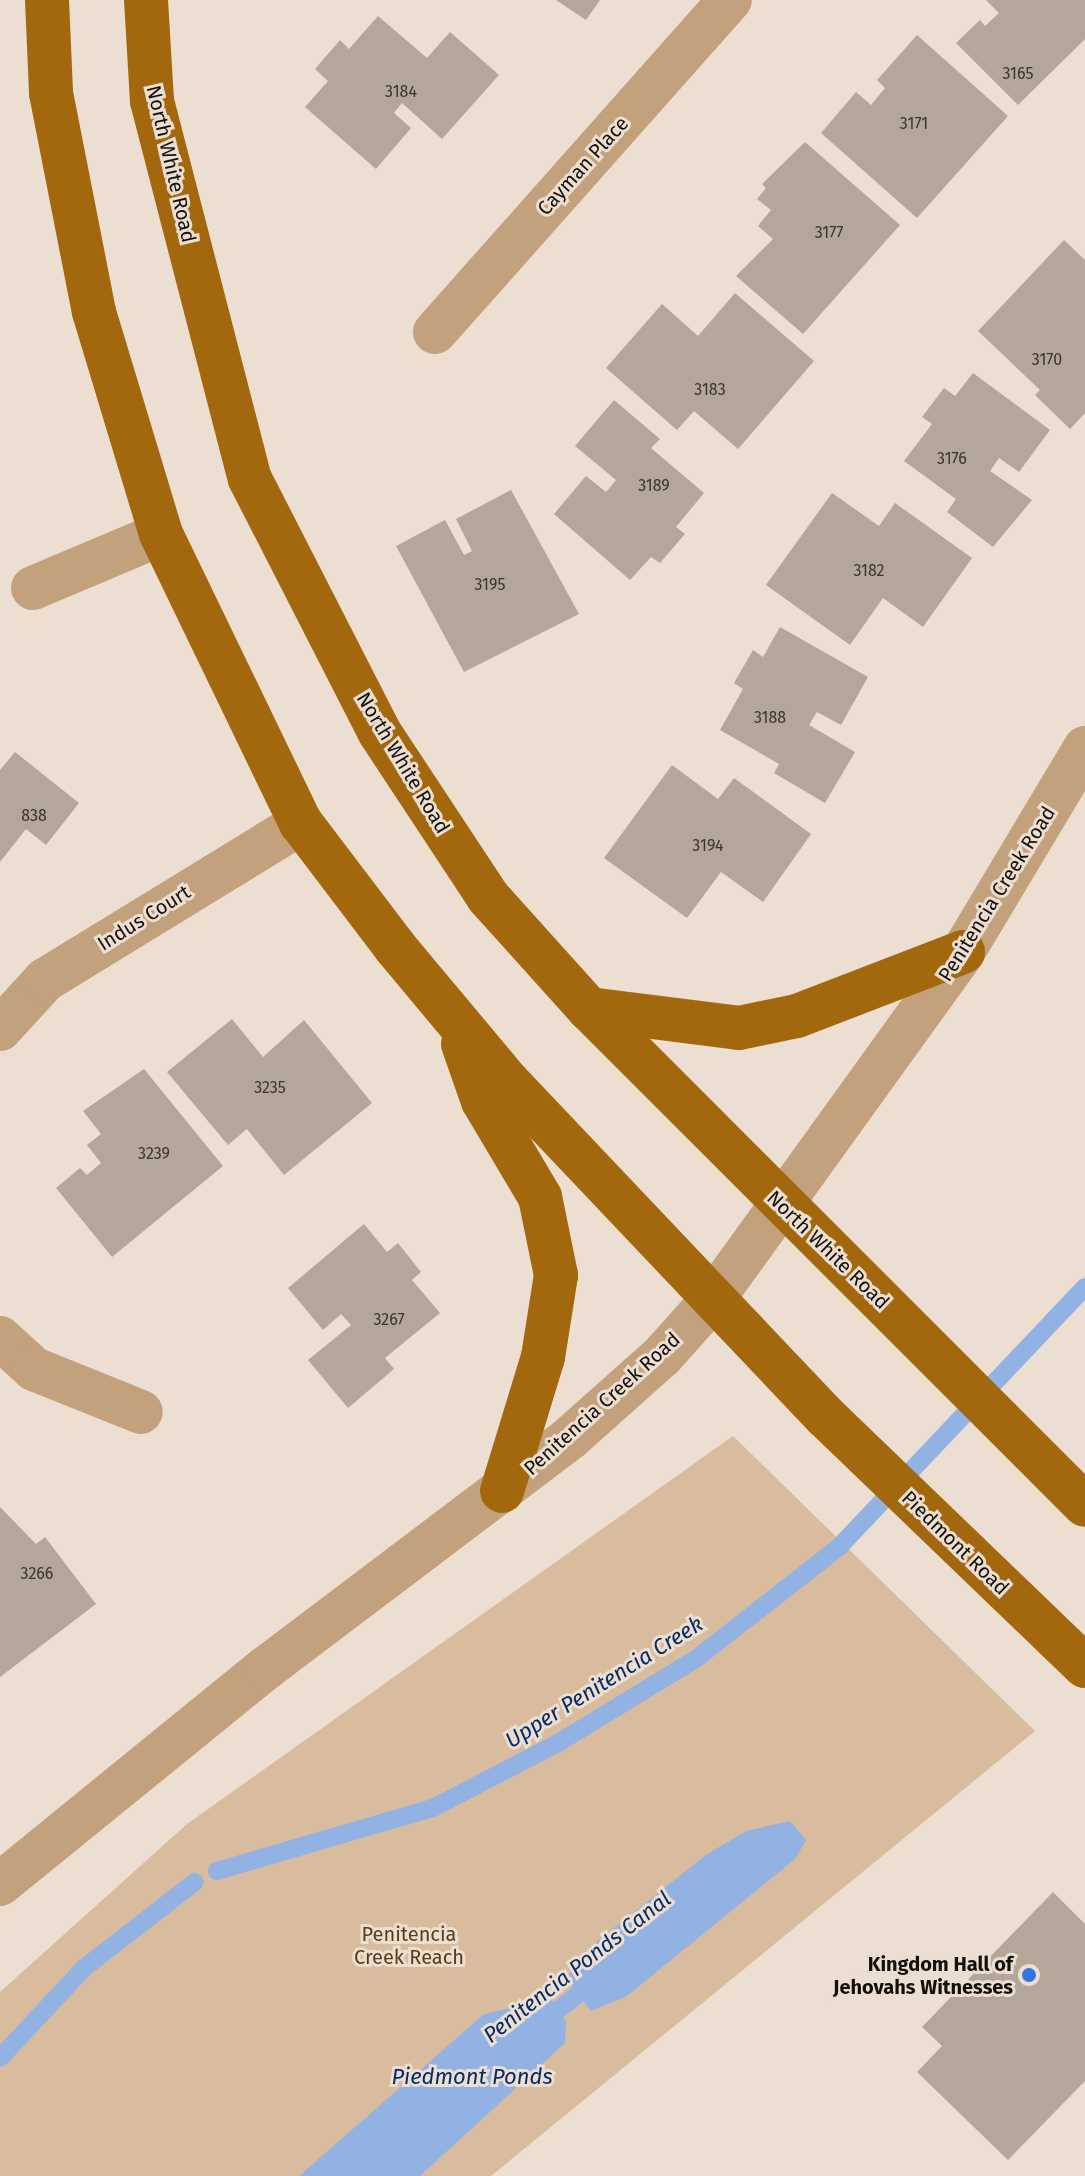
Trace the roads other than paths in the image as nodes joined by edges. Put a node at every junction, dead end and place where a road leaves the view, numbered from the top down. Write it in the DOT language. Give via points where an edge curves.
graph roads {
  1 [pos="47,0"];
  2 [pos="146,0"];
  3 [pos="730,0"];
  4 [pos="435,332"];
  5 [pos="161,534"];
  6 [pos="33,588"];
  7 [pos="1085,748"];
  8 [pos="301,823"];
  9 [pos="963,952"];
  10 [pos="589,1009"];
  11 [pos="455,1019"];
  12 [pos="0,1029"];
  13 [pos="782,1205"];
  14 [pos="713,1299"];
  15 [pos="0,1338"];
  16 [pos="141,1412"];
  17 [pos="502,1491"];
  18 [pos="1085,1505"];
  19 [pos="1085,1666"];
  20 [pos="0,1884"];
  1 -- 5 [label="main road" via="51,93 94,312"];
  2 -- 10 [label="main road, North White Road" via="152,101 250,479 380,733 488,897"];
  3 -- 4 [label="street, Cayman Place"];
  5 -- 6 [label="street"];
  5 -- 8 [label="main road"];
  7 -- 9 [label="street, Penitencia Creek Road"];
  8 -- 11 [label="main road"];
  8 -- 12 [label="street, Indus Court" via="45,980"];
  9 -- 10 [label="main road" via="797,1016 739,1028"];
  9 -- 13 [label="street, Penitencia Creek Road"];
  10 -- 13 [label="main road, North White Road"];
  11 -- 14 [label="main road"];
  11 -- 17 [label="main road" via="483,1101 540,1197 556,1275 543,1357"];
  13 -- 14 [label="street, Penitencia Creek Road"];
  13 -- 18 [label="main road, North White Road"];
  14 -- 17 [label="street, Penitencia Creek Road" via="662,1356"];
  14 -- 19 [label="main road, Piedmont Road" via="826,1417"];
  15 -- 16 [label="street" via="34,1369"];
  17 -- 20 [label="street, Penitencia Creek Road" via="266,1668"];
}
